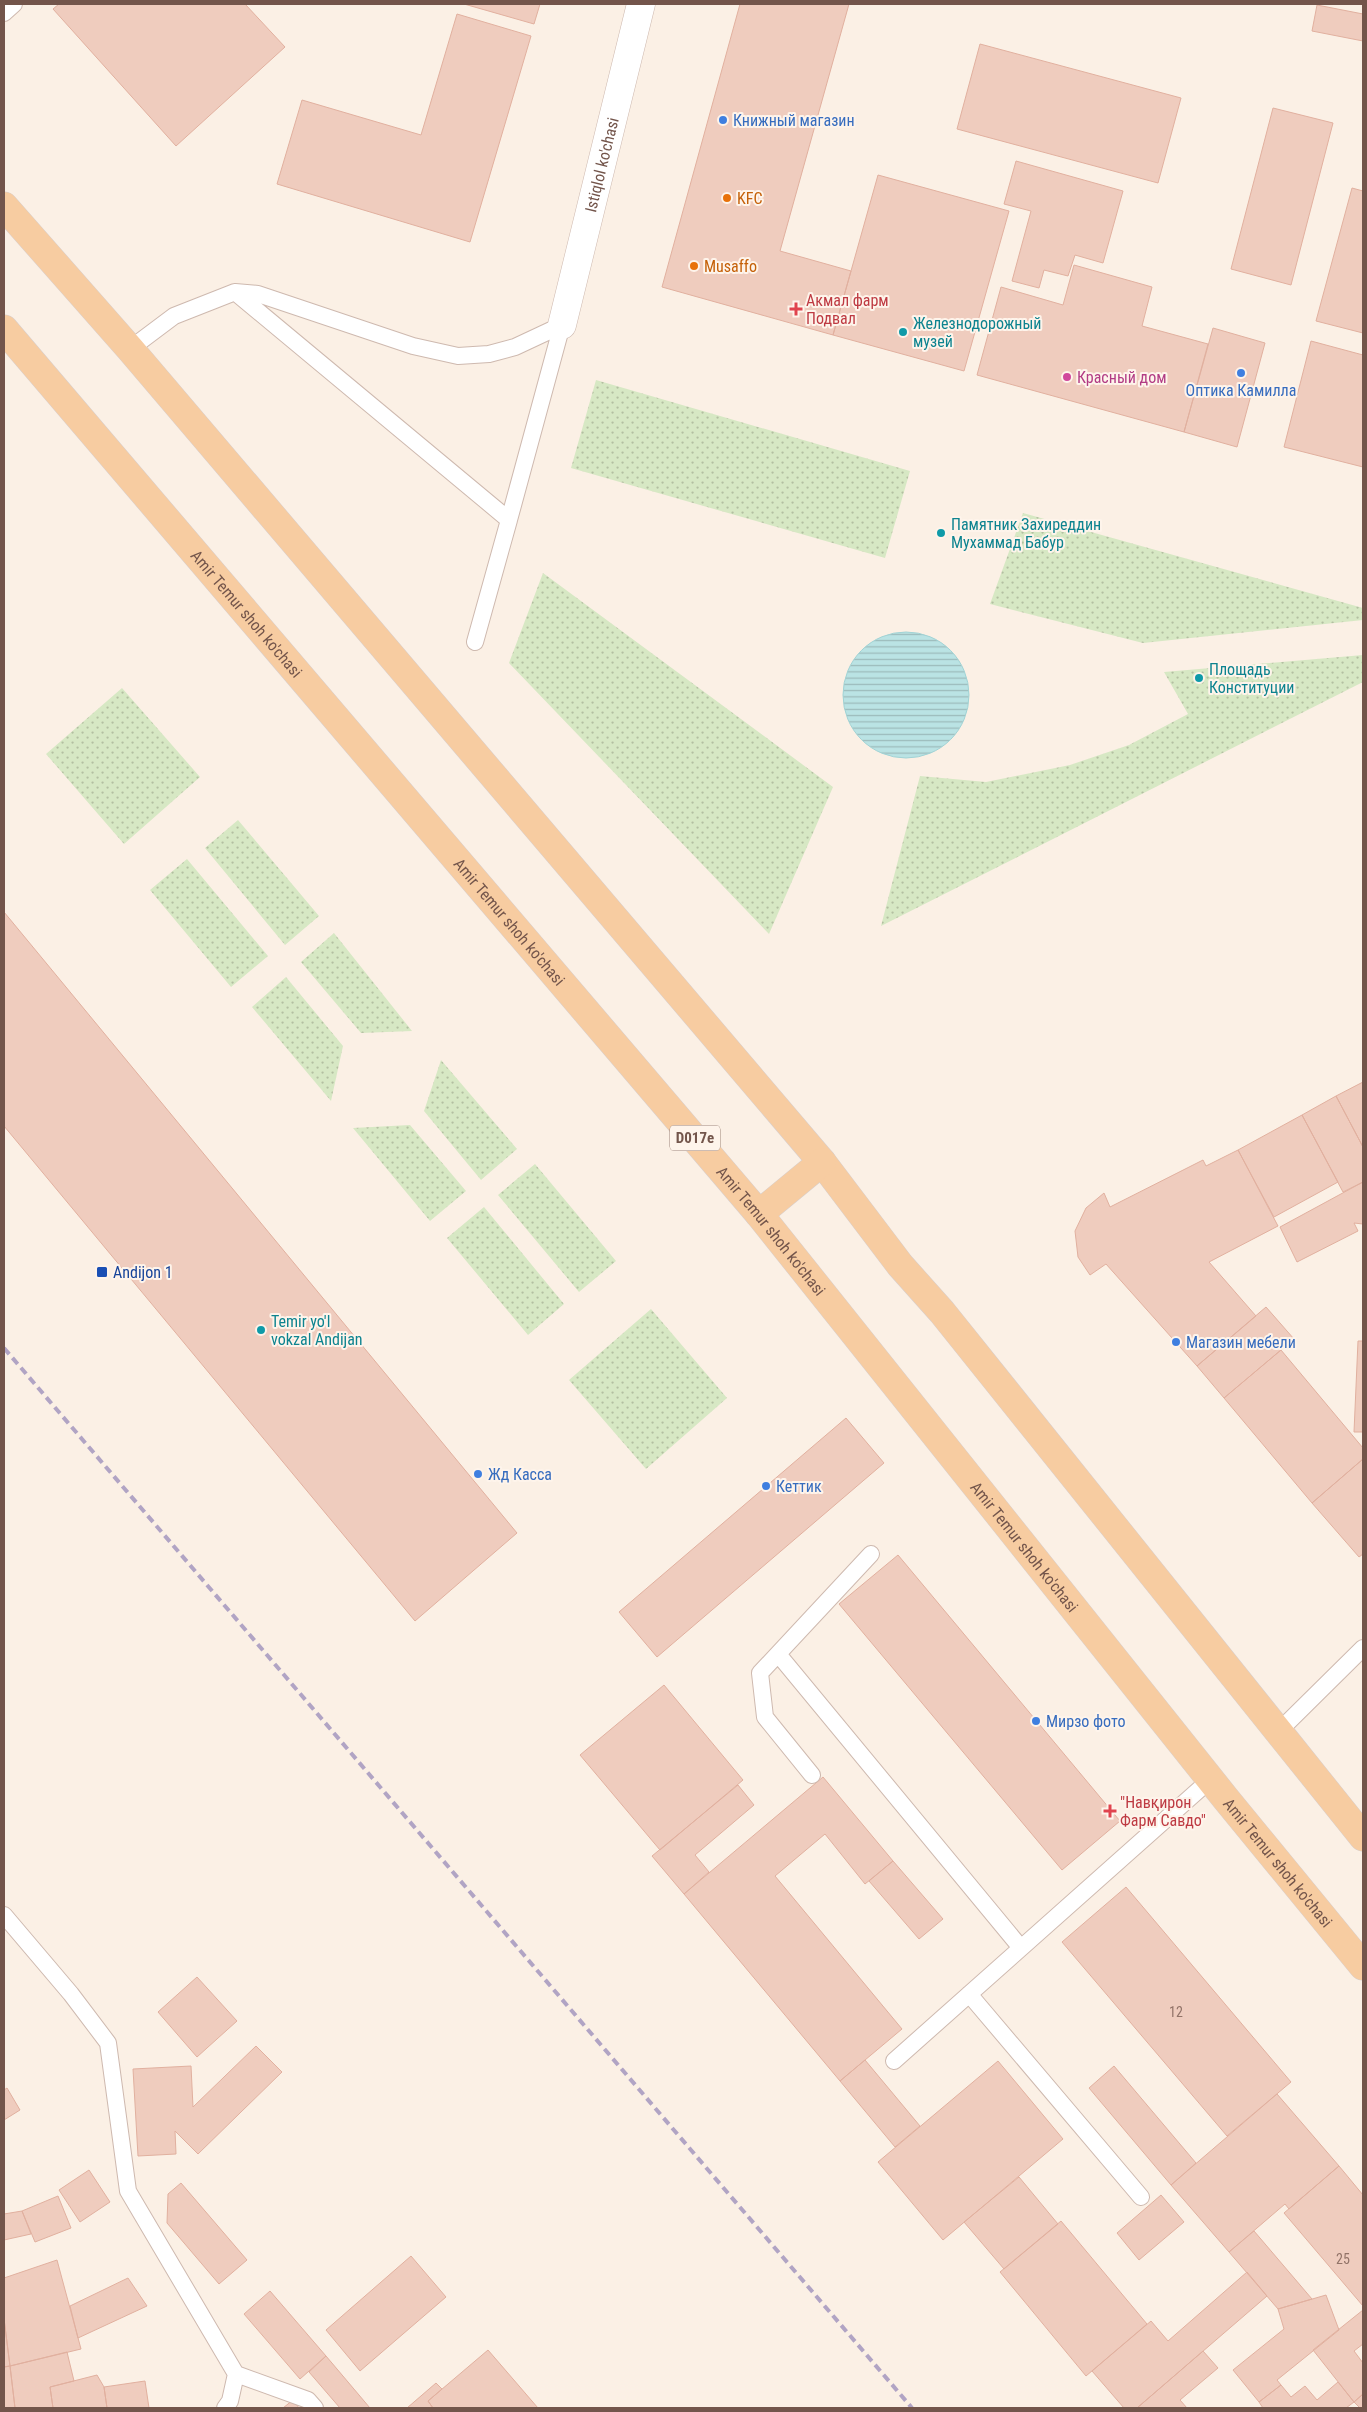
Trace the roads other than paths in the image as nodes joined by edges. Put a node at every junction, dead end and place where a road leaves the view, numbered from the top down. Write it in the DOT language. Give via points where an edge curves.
graph roads {
  1 [pos="14,4"];
  2 [pos="641,4"];
  3 [pos="4,13"];
  4 [pos="4,206"];
  5 [pos="235,292"];
  6 [pos="562,325"];
  7 [pos="4,329"];
  8 [pos="130,349"];
  9 [pos="509,520"];
  10 [pos="475,642"];
  11 [pos="822,1162"];
  12 [pos="759,1214"];
  13 [pos="871,1554"];
  14 [pos="1363,1648"];
  15 [pos="778,1654"];
  16 [pos="1278,1732"];
  17 [pos="812,1776"];
  18 [pos="1211,1779"];
  19 [pos="1363,1836"];
  20 [pos="7,1925"];
  21 [pos="1021,1948"];
  22 [pos="1363,1966"];
  23 [pos="969,1994"];
  24 [pos="894,2061"];
  25 [pos="1141,2197"];
  26 [pos="236,2374"];
  27 [pos="225,2408"];
  28 [pos="315,2408"];
  1 -- 3 [label="lane"];
  2 -- 6 [label="street, Istiqlol ko'chasi"];
  4 -- 8 [label="main road"];
  5 -- 6 [label="lane" via="258,294 413,346 458,356 489,354 515,347"];
  5 -- 8 [label="lane" via="174,316"];
  5 -- 9 [label="lane"];
  6 -- 9 [label="lane"];
  7 -- 12 [label="main road, Amir Temur shoh ko'chasi / D017e"];
  8 -- 11 [label="main road"];
  9 -- 10 [label="lane"];
  11 -- 12 [label="main road"];
  11 -- 16 [label="main road" via="900,1265 942,1312"];
  12 -- 18 [label="main road, Amir Temur shoh ko'chasi / D017e"];
  13 -- 15 [label="lane"];
  14 -- 16 [label="lane"];
  15 -- 17 [label="lane" via="760,1673 764,1717"];
  15 -- 21 [label="lane"];
  16 -- 19 [label="main road"];
  18 -- 21 [label="lane"];
  18 -- 22 [label="main road, Amir Temur shoh ko'chasi / D017e"];
  20 -- 26 [label="lane" via="71,1994 108,2044 128,2191"];
  21 -- 23 [label="lane"];
  23 -- 24 [label="lane"];
  23 -- 25 [label="lane"];
  26 -- 27 [label="lane" via="230,2401"];
  26 -- 28 [label="lane" via="308,2400"];
}
